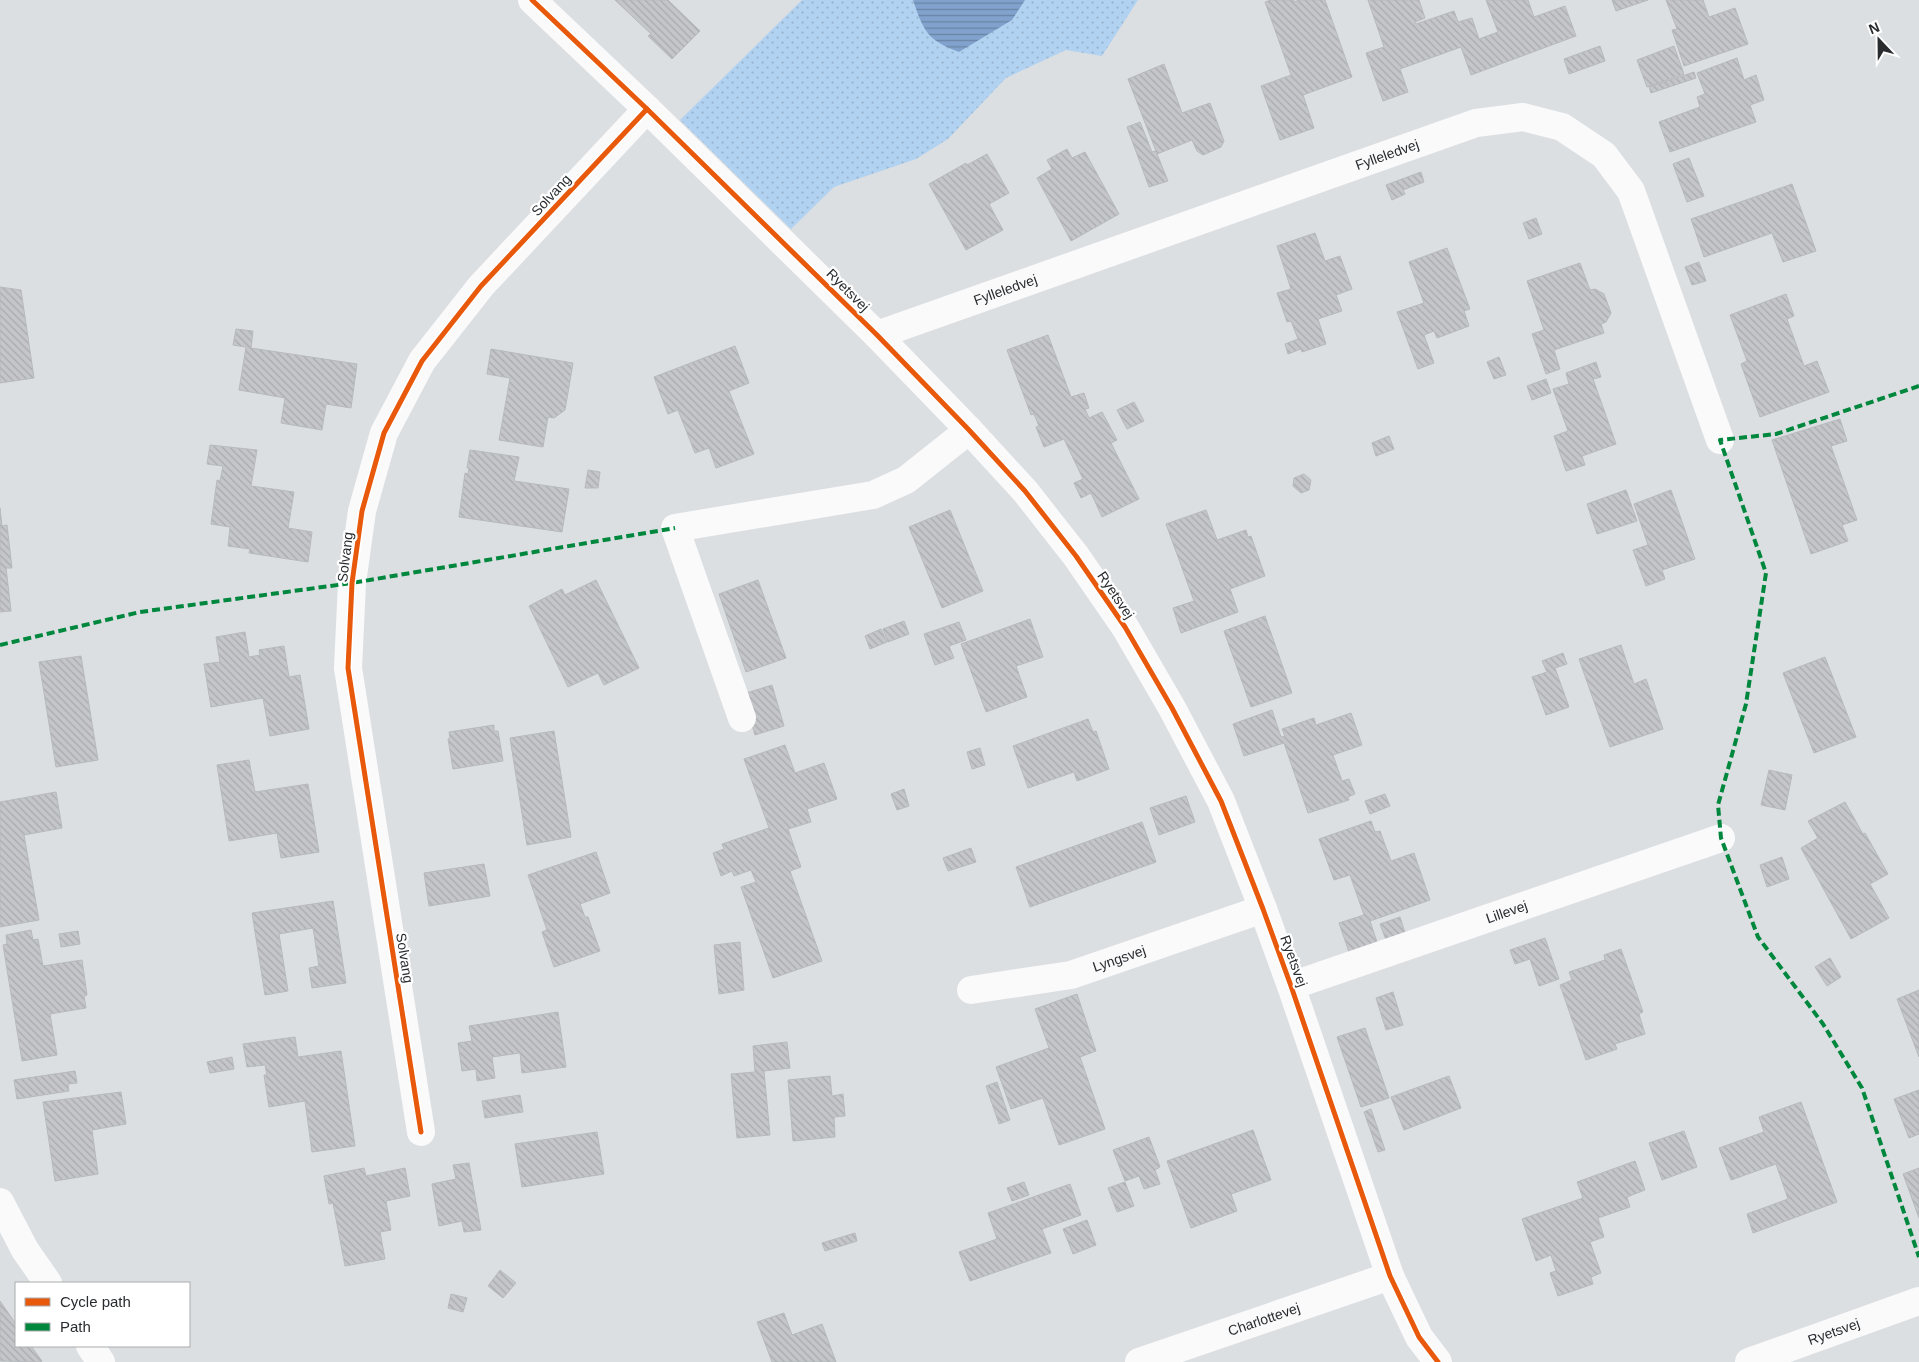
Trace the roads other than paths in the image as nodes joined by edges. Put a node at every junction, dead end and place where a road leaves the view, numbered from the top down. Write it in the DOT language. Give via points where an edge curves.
graph roads {
  1 [pos="543,4"];
  2 [pos="647,109"];
  3 [pos="877,335"];
  4 [pos="969,430"];
  5 [pos="1720,440"];
  6 [pos="742,718"];
  7 [pos="1721,838"];
  8 [pos="1263,909"];
  9 [pos="1291,986"];
  10 [pos="971,990"];
  11 [pos="421,1132"];
  12 [pos="0,1202"];
  13 [pos="1390,1276"];
  14 [pos="47,1282"];
  15 [pos="1919,1301"];
  16 [pos="91,1347"];
  17 [pos="101,1362"];
  18 [pos="1139,1362"];
  19 [pos="1438,1362"];
  20 [pos="1749,1362"];
  1 -- 2 [label="street, Ryetsvej"];
  2 -- 3 [label="street, Ryetsvej"];
  2 -- 11 [label="street, Solvang" via="482,286 422,361 384,434 362,511 352,583 348,668"];
  3 -- 4 [label="street, Ryetsvej"];
  3 -- 5 [label="street, Fylleledvej" via="1476,123 1523,116 1562,127 1604,155 1631,191"];
  4 -- 6 [label="street" via="906,480 873,495 675,528"];
  4 -- 8 [label="street, Ryetsvej" via="1025,491 1076,556 1124,627 1172,708 1221,802"];
  7 -- 9 [label="street, Lillevej"];
  8 -- 9 [label="street, Ryetsvej"];
  8 -- 10 [label="street, Lyngsvej" via="1071,975"];
  9 -- 13 [label="street, Ryetsvej"];
  12 -- 14 [label="street" via="25,1250"];
  13 -- 18 [label="street, Charlottevej"];
  13 -- 19 [label="street, Ryetsvej" via="1419,1337"];
  15 -- 20 [label="street, Ryetsvej"];
  16 -- 17 [label="street"];
}
